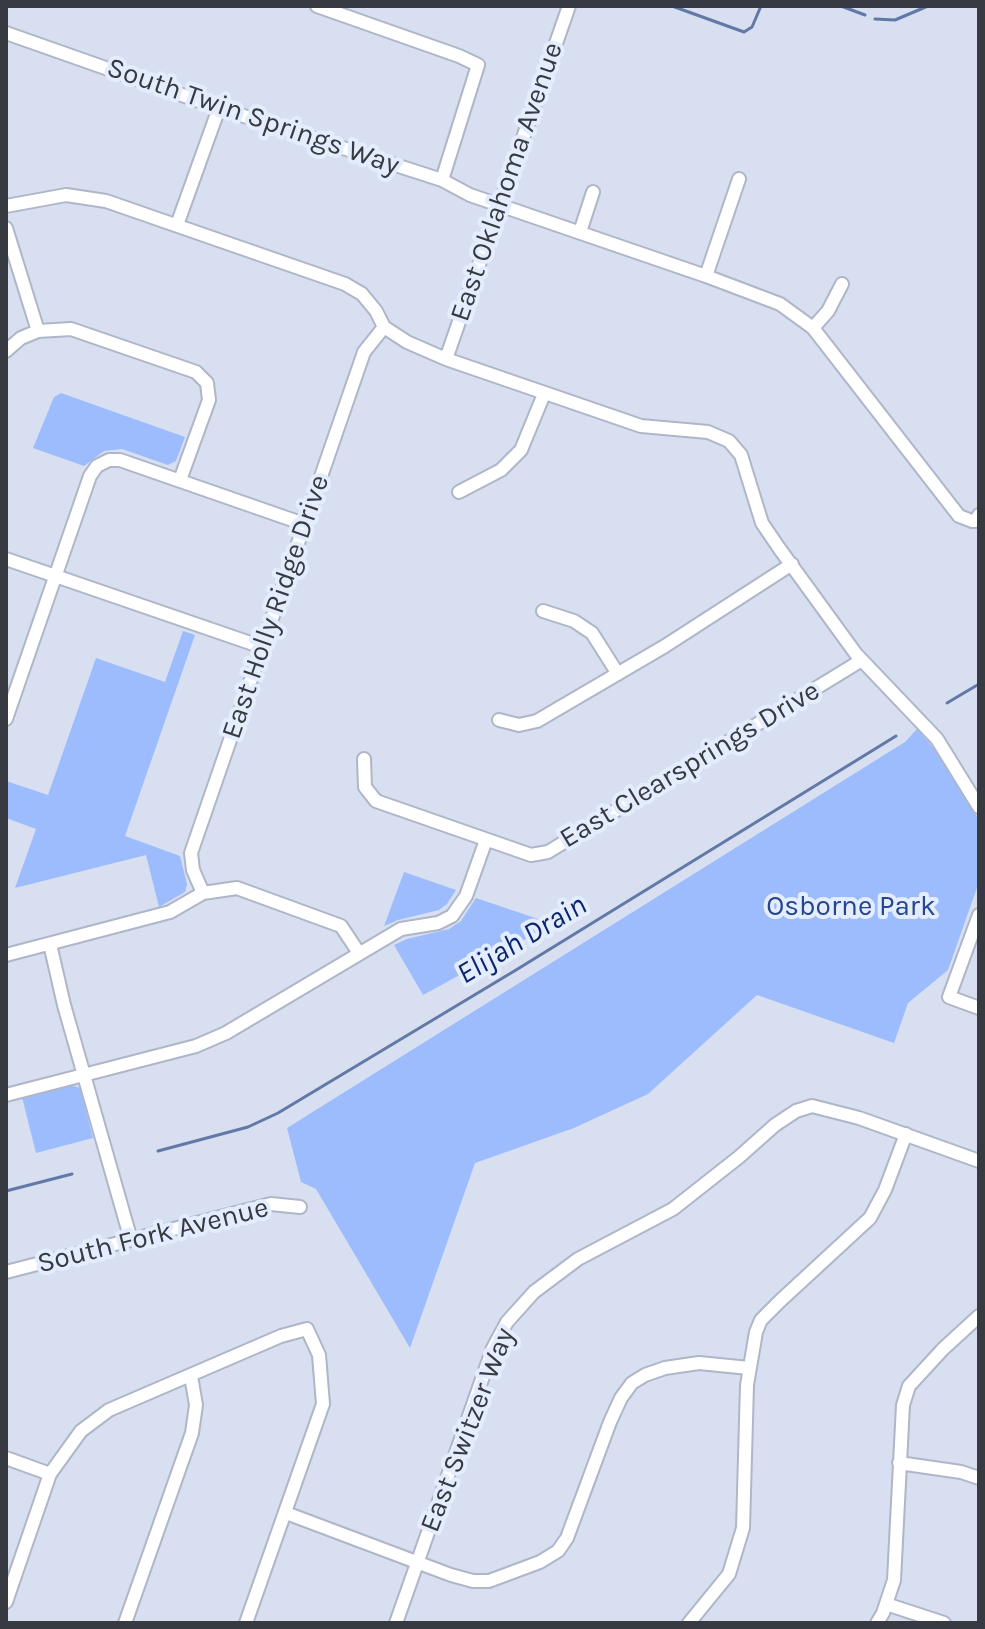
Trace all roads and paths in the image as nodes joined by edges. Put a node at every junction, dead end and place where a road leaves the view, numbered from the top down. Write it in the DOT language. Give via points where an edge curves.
graph roads {
  1 [pos="317,6"];
  2 [pos="569,6"];
  3 [pos="6,33"];
  4 [pos="219,108"];
  5 [pos="739,179"];
  6 [pos="442,180"];
  7 [pos="593,192"];
  8 [pos="498,203"];
  9 [pos="6,206"];
  10 [pos="177,225"];
  11 [pos="6,228"];
  12 [pos="580,232"];
  13 [pos="706,276"];
  14 [pos="842,284"];
  15 [pos="384,327"];
  16 [pos="813,328"];
  17 [pos="38,331"];
  18 [pos="6,351"];
  19 [pos="446,359"];
  20 [pos="544,394"];
  21 [pos="180,480"];
  22 [pos="459,492"];
  23 [pos="977,518"];
  24 [pos="304,524"];
  25 [pos="6,559"];
  26 [pos="792,564"];
  27 [pos="56,576"];
  28 [pos="543,611"];
  29 [pos="262,647"];
  30 [pos="862,660"];
  31 [pos="618,674"];
  32 [pos="7,714"];
  33 [pos="499,720"];
  34 [pos="364,759"];
  35 [pos="974,786"];
  36 [pos="979,807"];
  37 [pos="486,840"];
  38 [pos="203,893"];
  39 [pos="979,915"];
  40 [pos="50,944"];
  41 [pos="359,953"];
  42 [pos="6,955"];
  43 [pos="979,1008"];
  44 [pos="84,1075"];
  45 [pos="6,1095"];
  46 [pos="906,1134"];
  47 [pos="979,1161"];
  48 [pos="300,1207"];
  49 [pos="131,1240"];
  50 [pos="6,1272"];
  51 [pos="979,1316"];
  52 [pos="749,1368"];
  53 [pos="191,1376"];
  54 [pos="6,1458"];
  55 [pos="899,1463"];
  56 [pos="50,1474"];
  57 [pos="979,1478"];
  58 [pos="286,1513"];
  59 [pos="416,1563"];
  60 [pos="10,1581"];
  61 [pos="6,1602"];
  62 [pos="886,1604"];
  63 [pos="125,1623"];
  64 [pos="246,1623"];
  65 [pos="396,1623"];
  66 [pos="689,1623"];
  67 [pos="877,1623"];
  68 [pos="944,1623"];
  1 -- 6 [label="street" via="478,65"];
  2 -- 8 [label="street, East Oklahoma Avenue"];
  3 -- 4 [label="street, South Twin Springs Way"];
  4 -- 6 [label="street, South Twin Springs Way"];
  4 -- 10 [label="street"];
  5 -- 13 [label="street"];
  6 -- 8 [label="street, South Twin Springs Way"];
  7 -- 12 [label="street"];
  8 -- 12 [label="street, South Twin Springs Way"];
  8 -- 19 [label="street, East Oklahoma Avenue"];
  9 -- 10 [label="street" via="66,195 106,201"];
  10 -- 15 [label="street" via="345,284 362,294"];
  11 -- 17 [label="street"];
  12 -- 13 [label="street, South Twin Springs Way"];
  13 -- 16 [label="street, South Twin Springs Way" via="780,304"];
  14 -- 16 [label="street"];
  15 -- 19 [label="street"];
  15 -- 24 [label="street, East Holly Ridge Drive" via="364,352"];
  16 -- 23 [label="street, South Twin Springs Way" via="959,516"];
  17 -- 18 [label="street"];
  17 -- 21 [label="street" via="71,329 196,372 207,383 209,400"];
  19 -- 20 [label="street"];
  20 -- 22 [label="street" via="521,450 501,470"];
  20 -- 26 [label="street" via="641,426 708,432 729,441 741,455 762,523"];
  21 -- 24 [label="street"];
  21 -- 27 [label="street" via="120,460 97,466"];
  24 -- 29 [label="street, East Holly Ridge Drive"];
  25 -- 27 [label="street"];
  26 -- 30 [label="street"];
  26 -- 31 [label="street"];
  27 -- 29 [label="street"];
  27 -- 32 [label="street"];
  28 -- 31 [label="street" via="592,633"];
  29 -- 38 [label="street, East Holly Ridge Drive" via="191,853"];
  30 -- 35 [label="street"];
  30 -- 37 [label="street, East Clearsprings Drive" via="548,852 531,855"];
  31 -- 33 [label="street" via="537,721 519,725"];
  34 -- 37 [label="street, East Clearsprings Drive" via="365,787 376,801"];
  35 -- 36 [label="street"];
  37 -- 41 [label="street" via="466,896 452,916 401,929"];
  38 -- 40 [label="street" via="170,912"];
  38 -- 41 [label="street" via="237,888 341,926"];
  39 -- 43 [label="street" via="949,997"];
  40 -- 42 [label="street"];
  40 -- 44 [label="street"];
  41 -- 44 [label="street" via="226,1033"];
  44 -- 45 [label="street"];
  44 -- 49 [label="street"];
  46 -- 47 [label="street, East Switzer Way"];
  46 -- 52 [label="street" via="870,1218 761,1320"];
  46 -- 59 [label="street, East Switzer Way" via="829,1108 796,1111 673,1209 578,1259 534,1292 507,1322 493,1348"];
  48 -- 49 [label="street, South Fork Avenue" via="271,1204"];
  49 -- 50 [label="street, South Fork Avenue"];
  51 -- 55 [label="street" via="909,1386"];
  52 -- 59 [label="street" via="699,1363 665,1368 632,1383 610,1422 567,1538 540,1562 489,1581"];
  52 -- 66 [label="street" via="743,1528 729,1574"];
  53 -- 56 [label="street" via="109,1410 81,1431"];
  53 -- 58 [label="street" via="307,1329 319,1355 323,1404"];
  53 -- 63 [label="street" via="196,1405 192,1433"];
  54 -- 56 [label="street"];
  55 -- 57 [label="street"];
  55 -- 62 [label="street" via="894,1580"];
  56 -- 60 [label="street"];
  58 -- 59 [label="street"];
  58 -- 64 [label="street"];
  59 -- 65 [label="street, East Switzer Way"];
  60 -- 61 [label="street"];
  62 -- 67 [label="street"];
  62 -- 68 [label="street"];
}
